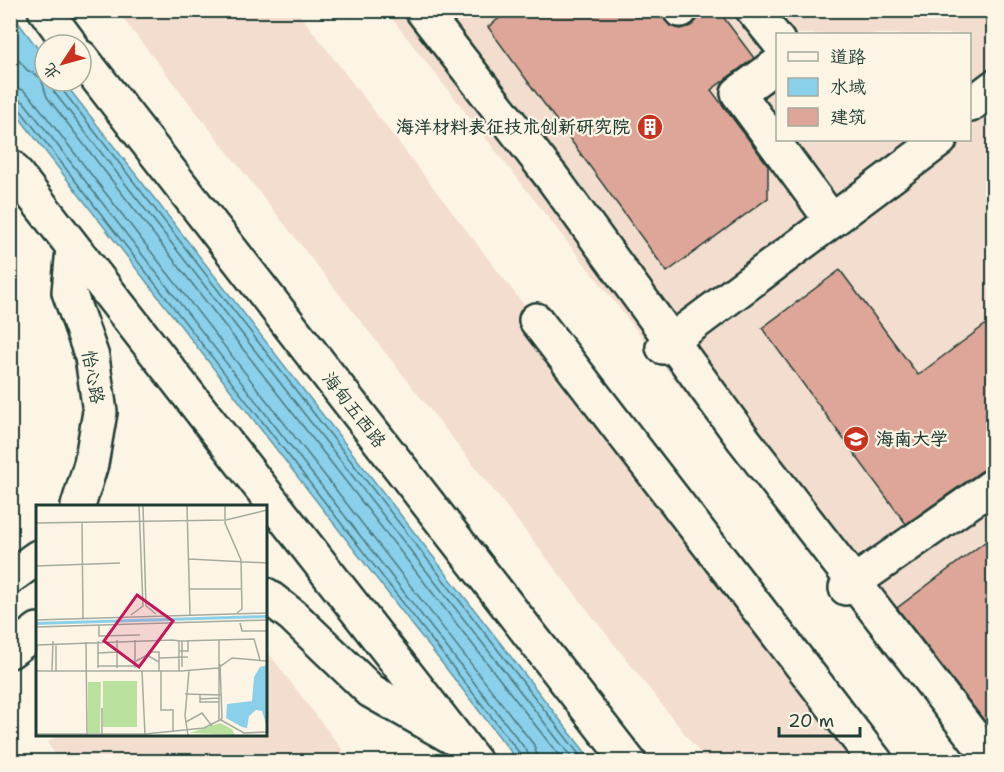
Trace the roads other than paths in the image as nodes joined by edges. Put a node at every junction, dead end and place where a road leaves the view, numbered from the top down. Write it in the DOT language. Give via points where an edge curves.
graph roads {
  1 [pos="45,10"];
  2 [pos="410,10"];
  3 [pos="422,10"];
  4 [pos="753,10"];
  5 [pos="62,33"];
  6 [pos="776,40"];
  7 [pos="776,65"];
  8 [pos="93,72"];
  9 [pos="993,87"];
  10 [pos="993,100"];
  11 [pos="971,104"];
  12 [pos="971,116"];
  13 [pos="922,141"];
  14 [pos="939,141"];
  15 [pos="10,166"];
  16 [pos="829,217"];
  17 [pos="74,248"];
  18 [pos="536,320"];
  19 [pos="664,340"];
  20 [pos="993,485"];
  21 [pos="993,494"];
  22 [pos="79,505"];
  23 [pos="36,558"];
  24 [pos="10,577"];
  25 [pos="853,588"];
  26 [pos="267,596"];
  27 [pos="36,632"];
  28 [pos="10,651"];
  29 [pos="467,751"];
  30 [pos="629,762"];
  31 [pos="876,762"];
  32 [pos="980,762"];
  33 [pos="993,762"];
  1 -- 5 [label="street"];
  2 -- 19 [label="street"];
  3 -- 19 [label="street" via="554,180"];
  4 -- 6 [label="street"];
  7 -- 16 [label="street" via="738,93"];
  8 -- 30 [label="street, 海甸五西路"];
  9 -- 11 [label="street"];
  10 -- 12 [label="street"];
  13 -- 16 [label="street"];
  14 -- 16 [label="street"];
  15 -- 17 [label="street"];
  16 -- 19 [label="street"];
  17 -- 22 [label="street, 怡心路" via="69,292 92,357 100,412"];
  17 -- 29 [label="street"];
  18 -- 31 [label="street"];
  19 -- 25 [label="street"];
  20 -- 25 [label="street"];
  21 -- 25 [label="street"];
  23 -- 24 [label="street"];
  25 -- 32 [label="street"];
  25 -- 33 [label="street"];
  26 -- 29 [label="street" via="371,691"];
  27 -- 28 [label="street"];
}
